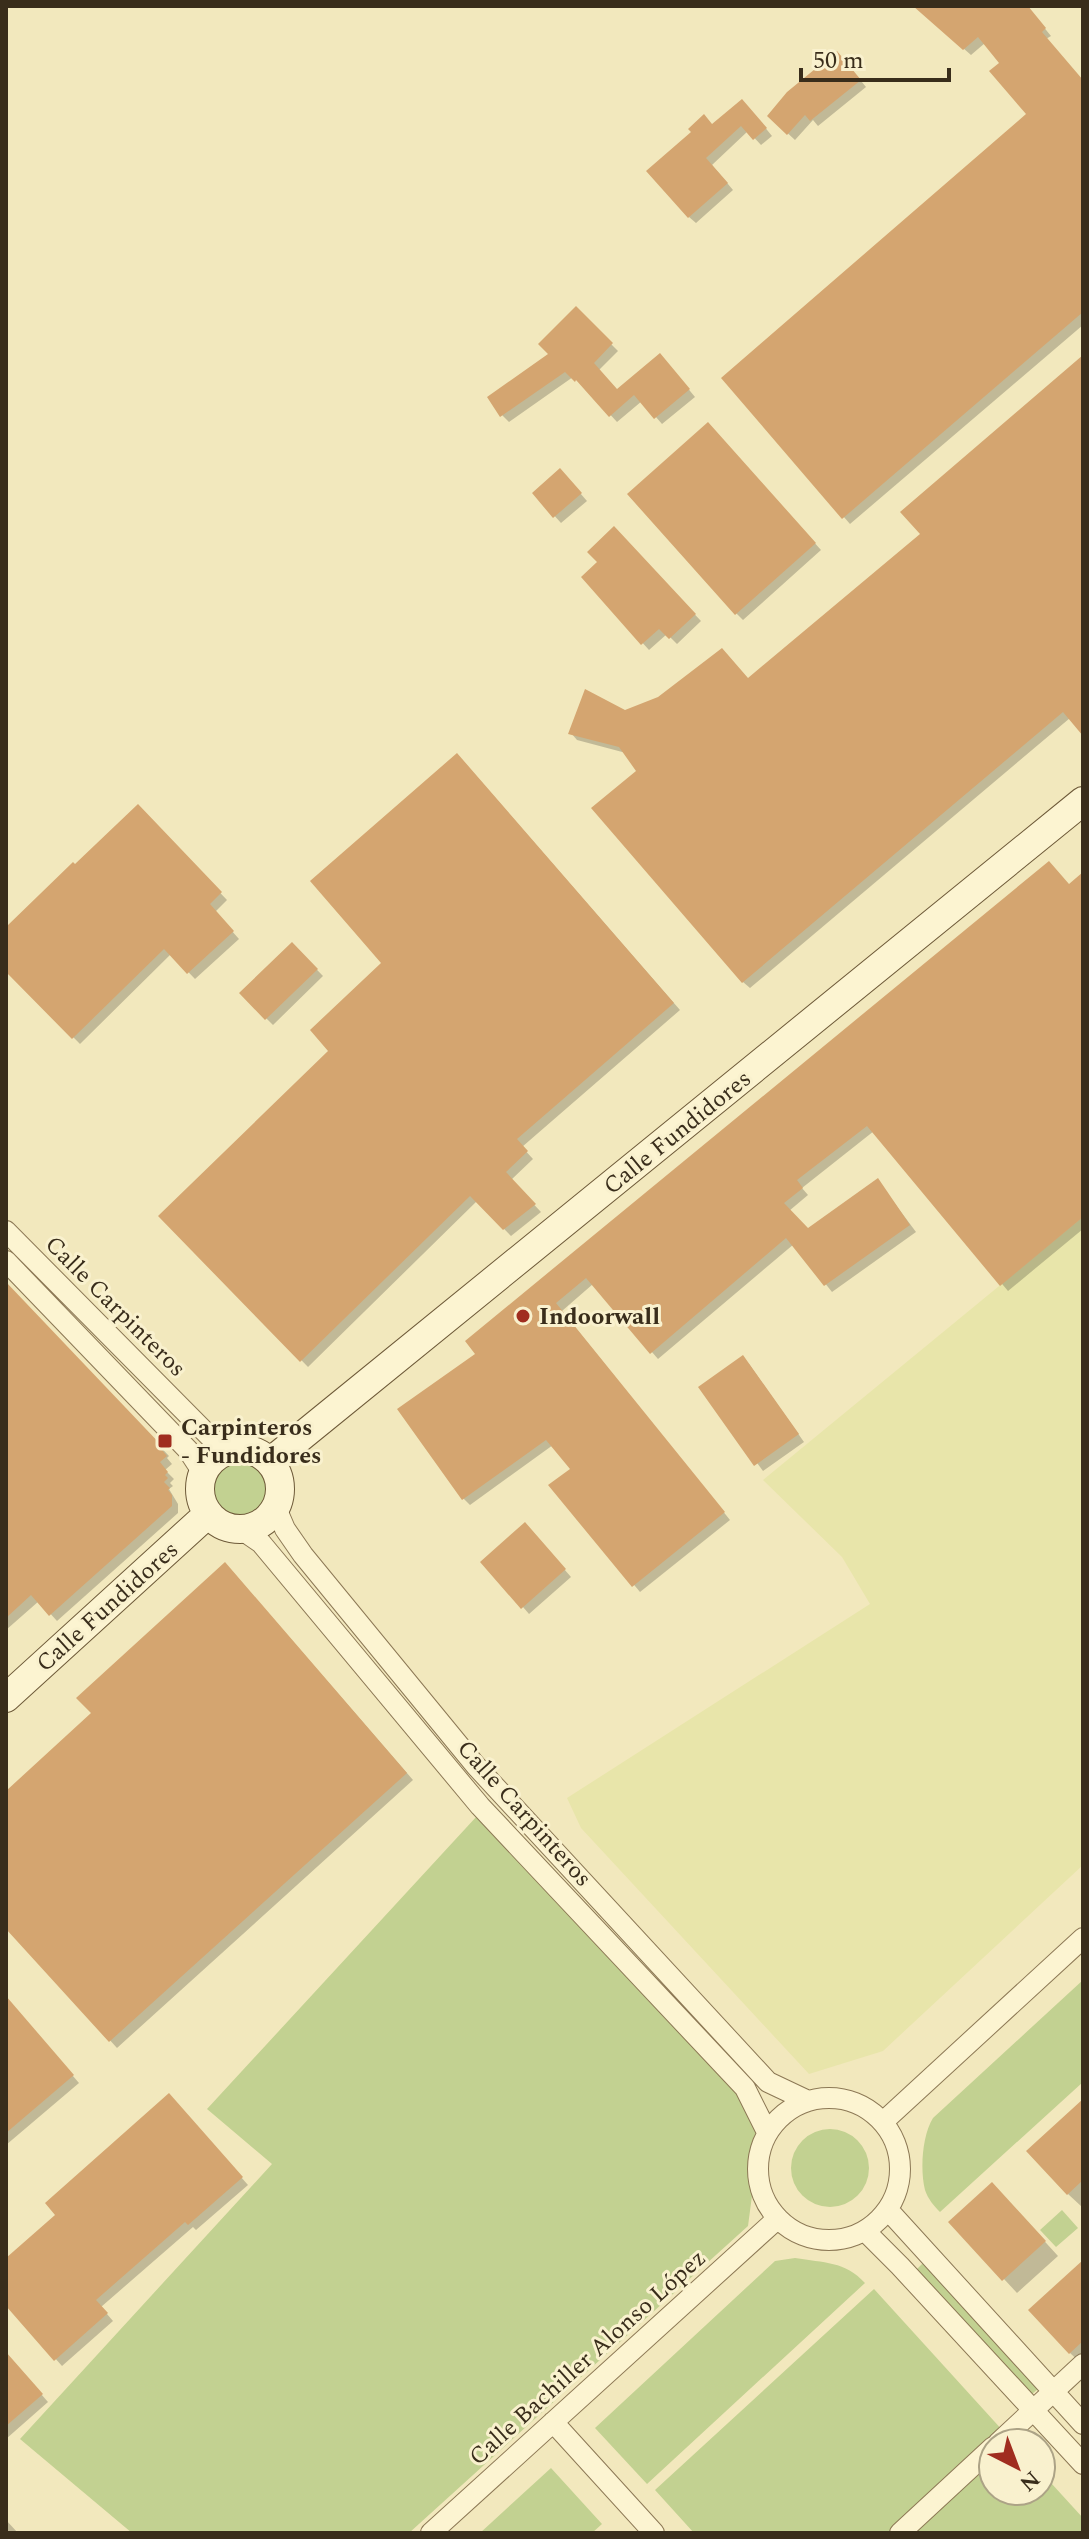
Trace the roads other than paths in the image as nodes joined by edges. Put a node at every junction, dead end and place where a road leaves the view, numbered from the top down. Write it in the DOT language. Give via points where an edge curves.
graph roads {
  1 [pos="1083,801"];
  2 [pos="6,1231"];
  3 [pos="6,1261"];
  4 [pos="224,1451"];
  5 [pos="270,1462"];
  6 [pos="203,1473"];
  7 [pos="276,1508"];
  8 [pos="208,1514"];
  9 [pos="242,1530"];
  10 [pos="6,1698"];
  11 [pos="1083,1938"];
  12 [pos="806,2100"];
  13 [pos="884,2121"];
  14 [pos="767,2132"];
  15 [pos="889,2211"];
  16 [pos="777,2219"];
  17 [pos="866,2232"];
  18 [pos="1083,2364"];
  19 [pos="1053,2392"];
  20 [pos="1033,2410"];
  21 [pos="553,2422"];
  22 [pos="1083,2424"];
  23 [pos="1015,2427"];
  24 [pos="977,2462"];
  25 [pos="1083,2464"];
  26 [pos="431,2533"];
  27 [pos="654,2533"];
  28 [pos="900,2533"];
  1 -- 5 [label="street, Calle Fundidores"];
  2 -- 4 [label="street, Calle Carpinteros"];
  3 -- 6 [label="street, Calle Carpinteros" via="188,1450"];
  4 -- 5 [label="street" via="256,1452"];
  4 -- 6 [label="street"];
  5 -- 7 [label="street" via="281,1487"];
  6 -- 8 [label="street" via="201,1501"];
  7 -- 9 [label="street" via="262,1524"];
  7 -- 12 [label="street, Calle Carpinteros" via="303,1555 476,1766 768,2082"];
  8 -- 9 [label="street" via="223,1526"];
  8 -- 10 [label="street, Calle Fundidores"];
  9 -- 14 [label="street, Calle Carpinteros" via="261,1543 480,1806 745,2088"];
  11 -- 13 [label="street"];
  12 -- 13 [label="street" via="850,2099"];
  12 -- 14 [label="street" via="781,2115"];
  13 -- 15 [label="street" via="899,2149 901,2180"];
  14 -- 16 [label="street" via="757,2166 765,2204"];
  15 -- 17 [label="street"];
  15 -- 19 [label="street"];
  16 -- 17 [label="street" via="802,2237 831,2242"];
  16 -- 21 [label="street, Calle Bachiller Alonso López"];
  17 -- 20 [label="street"];
  18 -- 19 [label="street"];
  19 -- 20 [label="street"];
  19 -- 22 [label="street"];
  20 -- 23 [label="street"];
  20 -- 25 [label="street"];
  21 -- 26 [label="street, Calle Bachiller Alonso López"];
  21 -- 27 [label="street"];
  24 -- 28 [label="street"];
}
